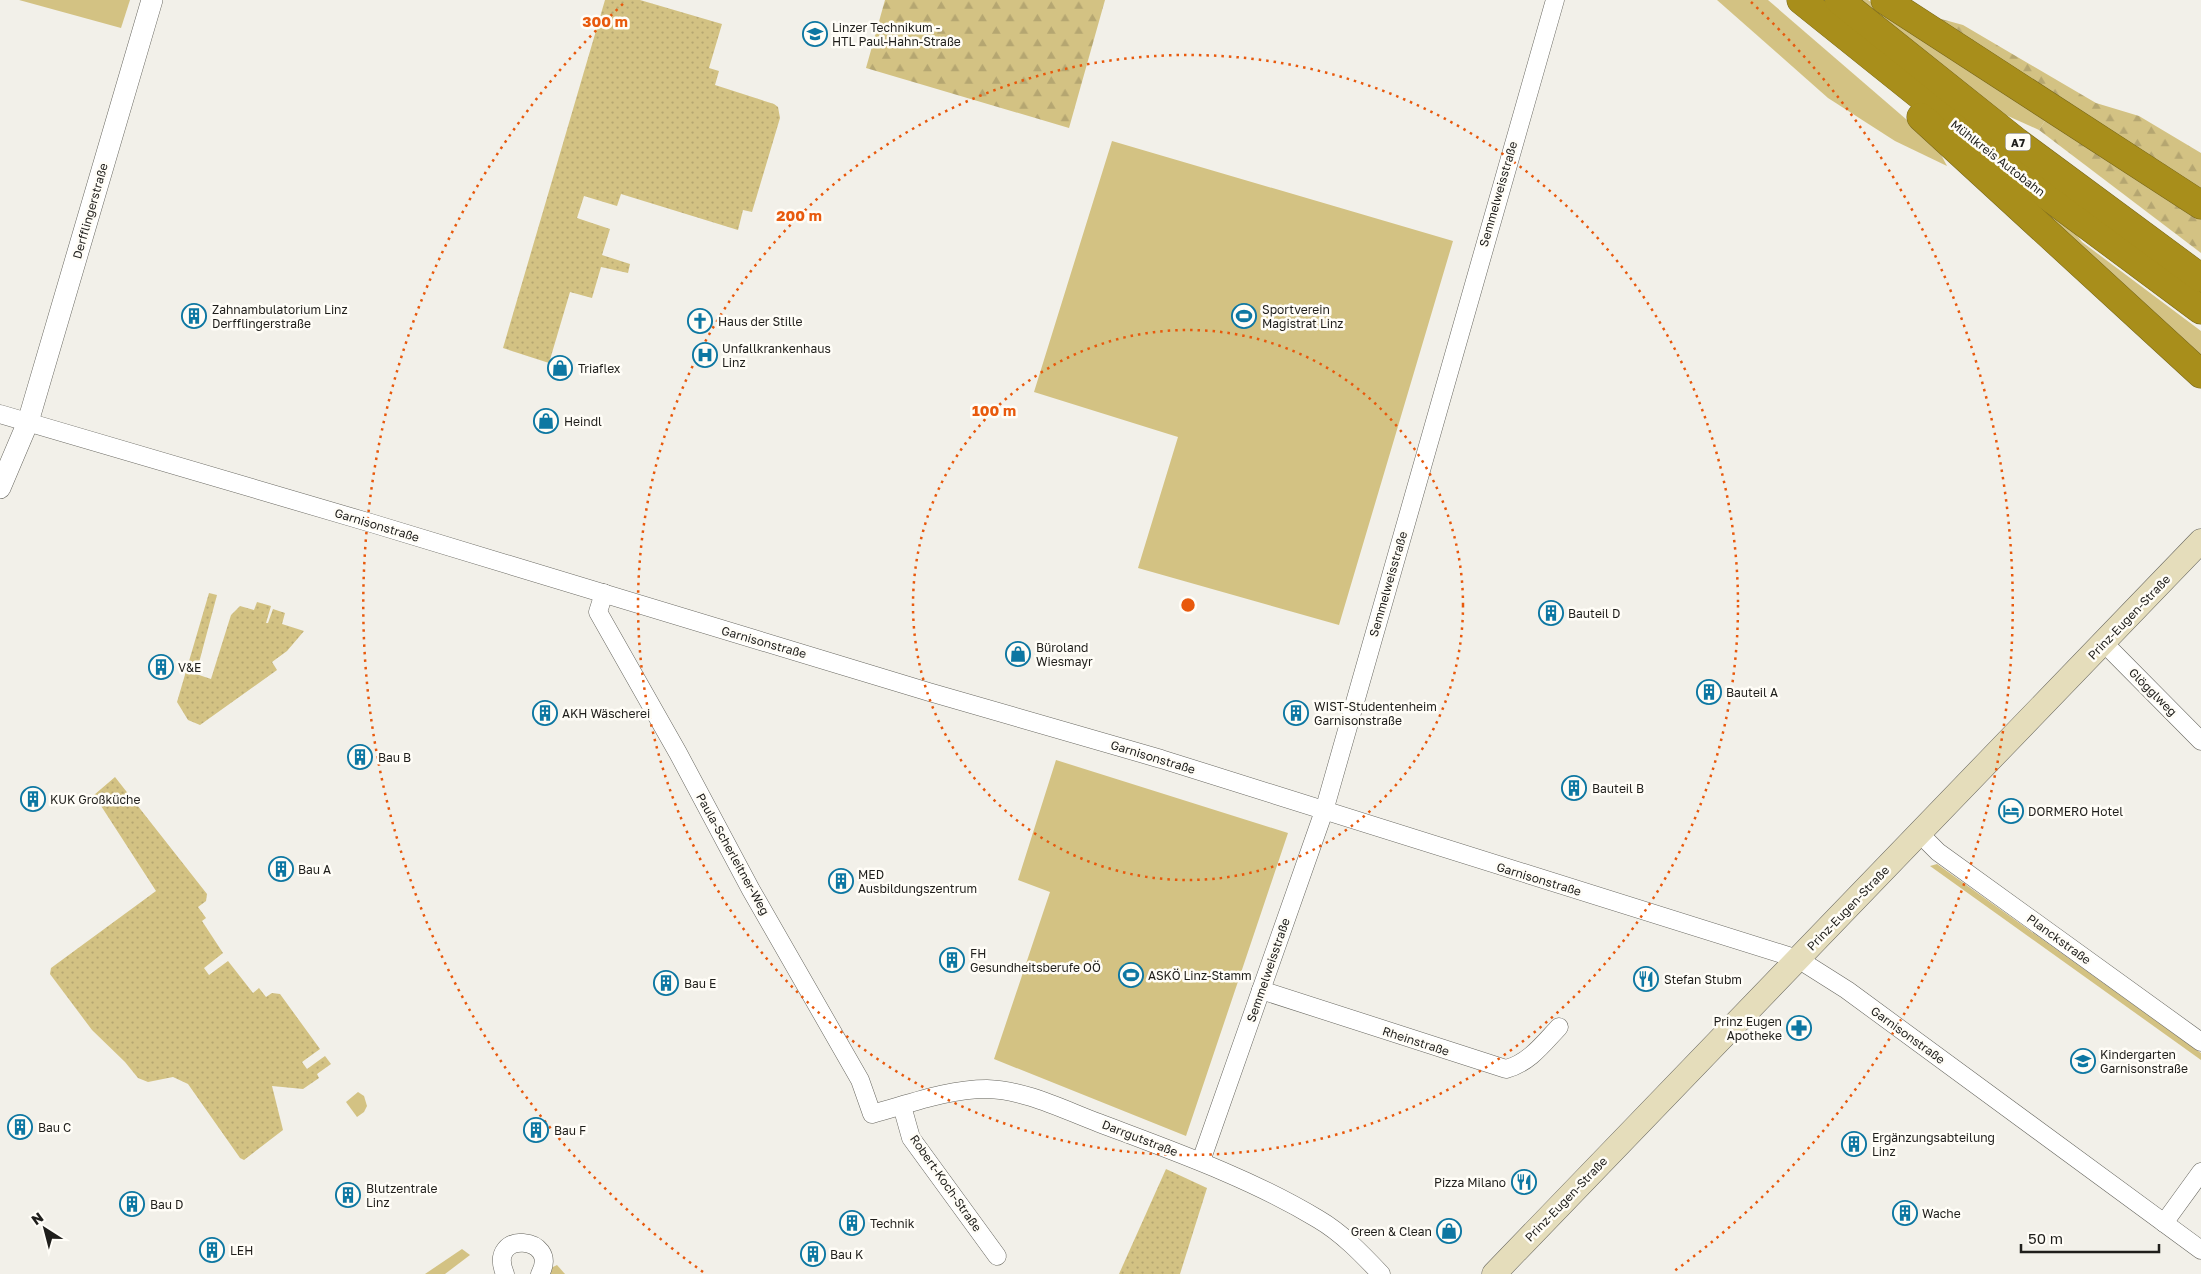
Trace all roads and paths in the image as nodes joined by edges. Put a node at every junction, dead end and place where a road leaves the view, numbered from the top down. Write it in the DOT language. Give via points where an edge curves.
graph roads {
  1 [pos="152,0"];
  2 [pos="1555,0"];
  3 [pos="1801,0"];
  4 [pos="1839,0"];
  5 [pos="1885,0"];
  6 [pos="1864,52"];
  7 [pos="2201,205"];
  8 [pos="2201,278"];
  9 [pos="2201,310"];
  10 [pos="2201,374"];
  11 [pos="0,414"];
  12 [pos="28,422"];
  13 [pos="0,488"];
  14 [pos="2201,541"];
  15 [pos="604,594"];
  16 [pos="2104,643"];
  17 [pos="2201,741"];
  18 [pos="1324,811"];
  19 [pos="1920,834"];
  20 [pos="1798,959"];
  21 [pos="1261,990"];
  22 [pos="1560,1026"];
  23 [pos="2201,1042"];
  24 [pos="902,1106"];
  25 [pos="872,1114"];
  26 [pos="1201,1161"];
  27 [pos="2201,1172"];
  28 [pos="2164,1223"];
  29 [pos="2201,1250"];
  30 [pos="997,1256"];
  31 [pos="505,1274"];
  32 [pos="540,1274"];
  33 [pos="1380,1274"];
  34 [pos="1494,1274"];
  1 -- 12 [label="street, Derfflingerstraße"];
  2 -- 18 [label="street, Semmelweisstraße"];
  3 -- 6 [label="highway, Mühlkreis Autobahn / A7"];
  4 -- 8 [label="highway, Mühlkreis Autobahn / A7" via="2017,142"];
  5 -- 7 [label="highway"];
  6 -- 9 [label="highway, Mühlkreis Autobahn / A7" via="2018,174"];
  6 -- 10 [label="highway" via="1932,128"];
  11 -- 12 [label="street, Garnisonstraße"];
  12 -- 13 [label="street, Derfflingerstraße"];
  12 -- 15 [label="street, Garnisonstraße"];
  14 -- 16 [label="main road, Prinz-Eugen-Straße"];
  15 -- 18 [label="street, Garnisonstraße" via="1161,759"];
  15 -- 25 [label="street, Paula-Scherleitner-Weg" via="598,612 860,1080"];
  16 -- 17 [label="street, Glögglweg"];
  16 -- 19 [label="main road, Prinz-Eugen-Straße"];
  18 -- 20 [label="street, Garnisonstraße"];
  18 -- 21 [label="street, Semmelweisstraße"];
  19 -- 20 [label="main road, Prinz-Eugen-Straße"];
  19 -- 23 [label="street, Planckstraße" via="1938,852"];
  20 -- 28 [label="street, Garnisonstraße" via="1847,990"];
  20 -- 34 [label="main road, Prinz-Eugen-Straße"];
  21 -- 22 [label="street, Rheinstraße" via="1506,1069 1518,1066 1530,1057"];
  21 -- 26 [label="street, Semmelweisstraße"];
  24 -- 25 [label="street, Darrgutstraße"];
  24 -- 26 [label="street, Darrgutstraße" via="969,1090 1010,1092"];
  24 -- 30 [label="street, Robert-Koch-Straße" via="911,1138"];
  26 -- 33 [label="street, Darrgutstraße" via="1320,1220 1363,1255"];
  27 -- 28 [label="street"];
  28 -- 29 [label="street, Garnisonstraße"];
  31 -- 32 [label="street" via="501,1260 504,1252 511,1245 528,1242 540,1251 543,1262"];
}
